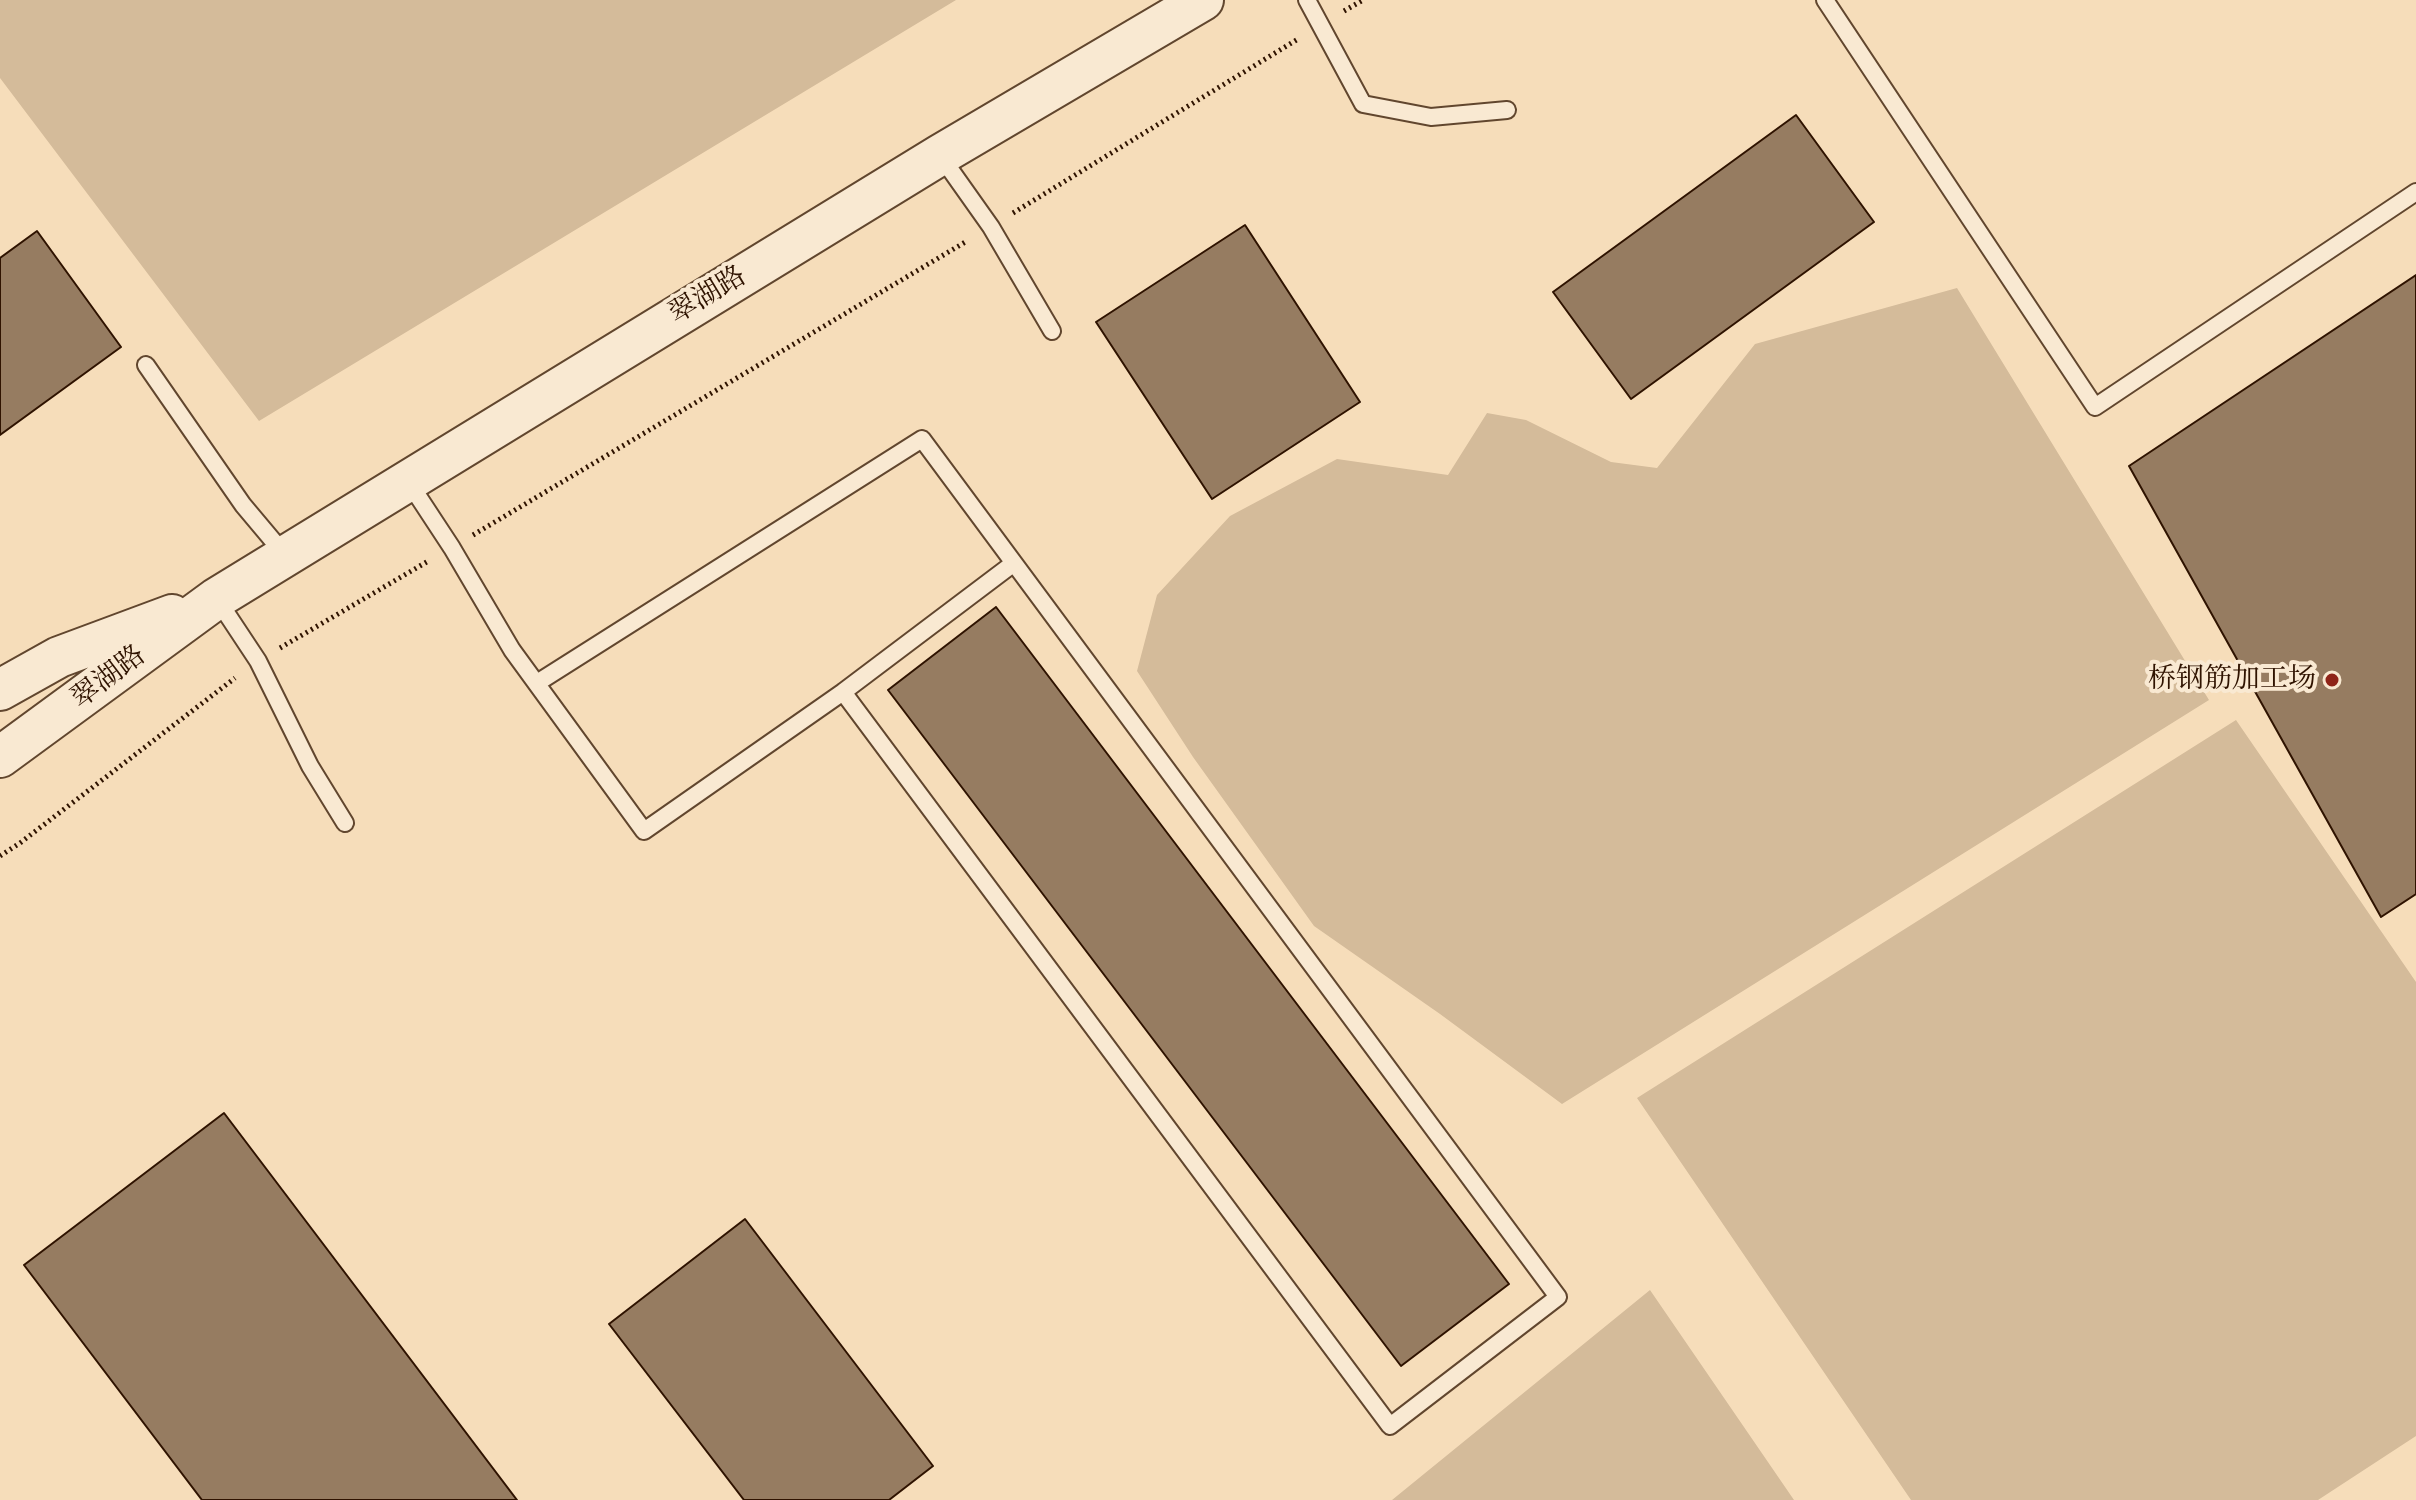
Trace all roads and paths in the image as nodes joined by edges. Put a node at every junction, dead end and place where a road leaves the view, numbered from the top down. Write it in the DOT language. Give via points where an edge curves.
graph roads {
  1 [pos="1203,0"];
  2 [pos="1307,0"];
  3 [pos="1363,0"];
  4 [pos="1825,0"];
  5 [pos="1320,26"];
  6 [pos="1507,110"];
  7 [pos="940,155"];
  8 [pos="2416,192"];
  9 [pos="991,227"];
  10 [pos="1052,331"];
  11 [pos="146,365"];
  12 [pos="407,480"];
  13 [pos="452,548"];
  14 [pos="286,557"];
  15 [pos="1014,563"];
  16 [pos="217,598"];
  17 [pos="258,661"];
  18 [pos="537,683"];
  19 [pos="0,690"];
  20 [pos="843,692"];
  21 [pos="0,757"];
  22 [pos="345,823"];
  23 [pos="0,856"];
  1 -- 7 [label="street, 翠湖路"];
  2 -- 5 [label="lane"];
  3 -- 5 [label="path"];
  4 -- 8 [label="lane" via="2095,407"];
  5 -- 6 [label="lane" via="1363,104 1431,117"];
  5 -- 9 [label="path"];
  7 -- 9 [label="lane"];
  7 -- 12 [label="street, 翠湖路"];
  9 -- 10 [label="lane"];
  9 -- 13 [label="path"];
  11 -- 14 [label="lane" via="243,505"];
  12 -- 13 [label="lane"];
  12 -- 14 [label="street, 翠湖路"];
  13 -- 17 [label="path"];
  13 -- 18 [label="lane"];
  14 -- 16 [label="street, 翠湖路"];
  15 -- 18 [label="lane" via="922,439"];
  15 -- 20 [label="lane"];
  15 -- 20 [label="lane" via="1558,1297 1390,1426"];
  16 -- 17 [label="lane"];
  16 -- 19 [label="street, 翠湖路" via="59,657"];
  16 -- 21 [label="street, 翠湖路"];
  17 -- 22 [label="lane"];
  17 -- 23 [label="path"];
  18 -- 20 [label="lane" via="644,831"];
}
